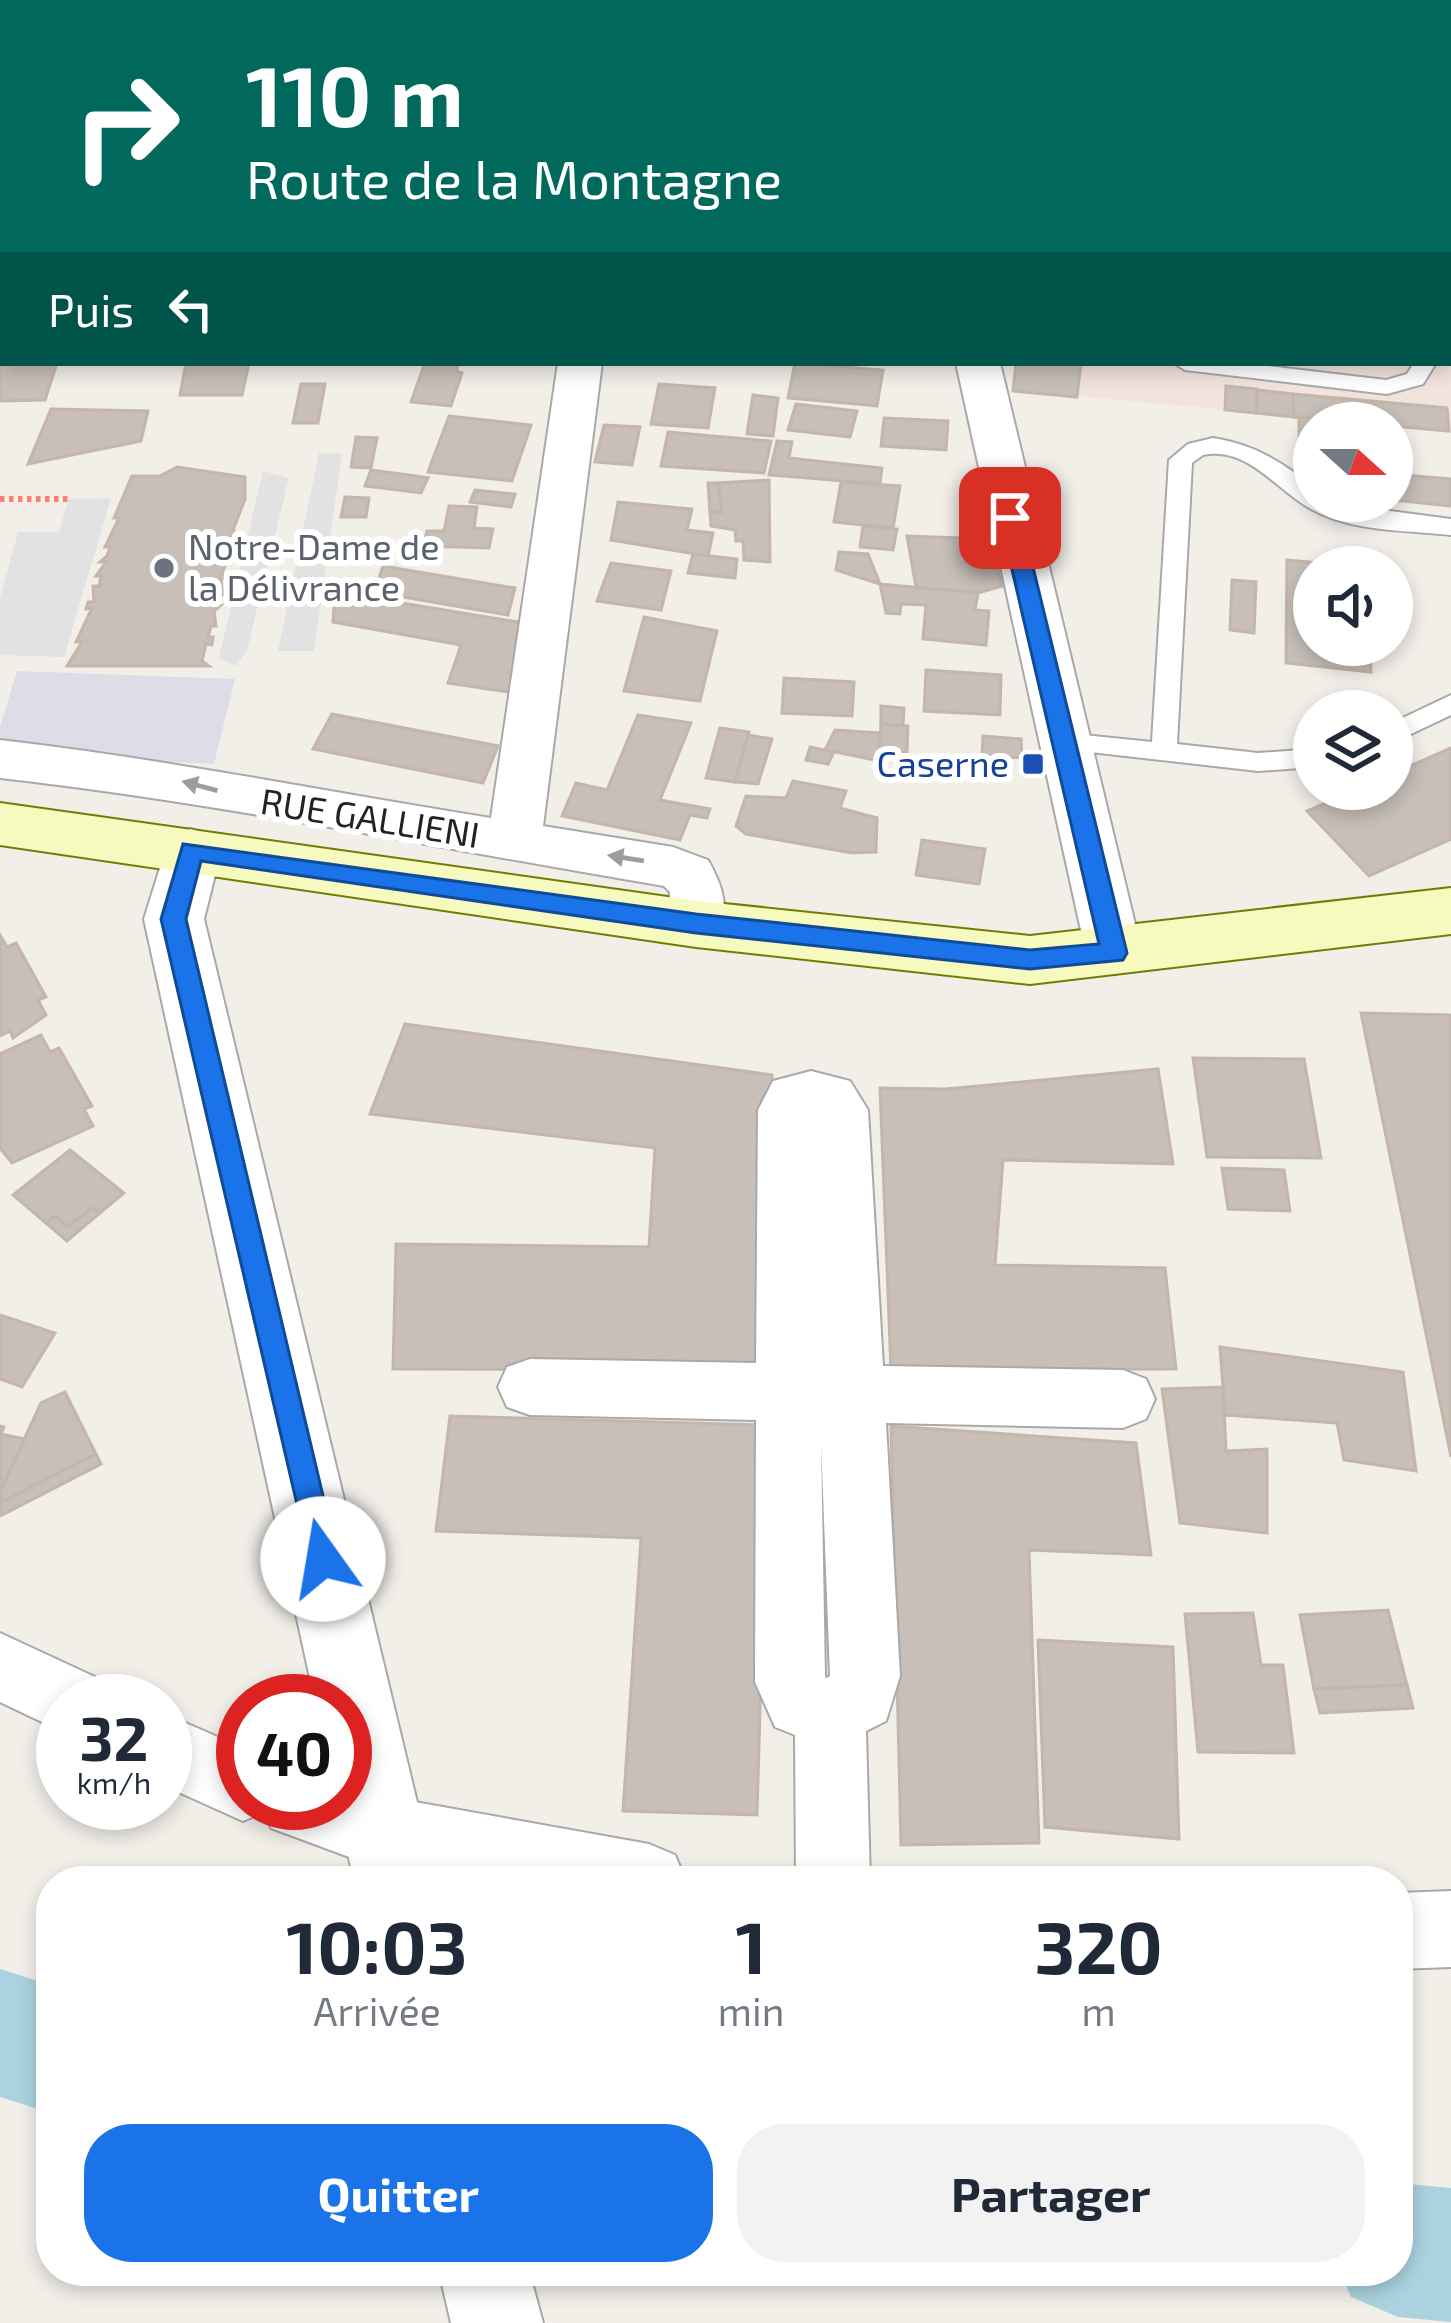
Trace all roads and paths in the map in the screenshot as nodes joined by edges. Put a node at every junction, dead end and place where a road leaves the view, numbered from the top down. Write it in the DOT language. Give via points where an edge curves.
graph roads {
  1 [pos="580,366"];
  2 [pos="978,366"];
  3 [pos="1210,366"];
  4 [pos="1423,366"];
  5 [pos="1293,484"];
  6 [pos="69,499"];
  7 [pos="0,500"];
  8 [pos="1407,522"];
  9 [pos="1451,527"];
  10 [pos="1451,704"];
  11 [pos="1413,723"];
  12 [pos="1064,742"];
  13 [pos="1164,753"];
  14 [pos="0,759"];
  15 [pos="1293,760"];
  16 [pos="0,824"];
  17 [pos="514,841"];
  18 [pos="191,851"];
  19 [pos="1451,911"];
  20 [pos="696,924"];
  21 [pos="1114,953"];
  22 [pos="530,1387"];
  23 [pos="787,1391"];
  24 [pos="852,1392"];
  25 [pos="1123,1399"];
  26 [pos="0,1666"];
  27 [pos="36,1684"];
  28 [pos="830,1713"];
  29 [pos="344,1830"];
  30 [pos="391,1857"];
  31 [pos="488,1866"];
  32 [pos="833,1866"];
  33 [pos="1451,1930"];
  34 [pos="1413,1931"];
  35 [pos="487,2286"];
  36 [pos="496,2323"];
  1 -- 17 [label="street"];
  2 -- 12 [label="street"];
  3 -- 4 [label="lane" via="1388,387 1415,379"];
  5 -- 13 [label="lane" via="1256,455 1196,450 1181,460"];
  6 -- 7 [label="path"];
  8 -- 9 [label="lane"];
  10 -- 11 [label="lane"];
  12 -- 13 [label="lane"];
  12 -- 21 [label="street"];
  13 -- 15 [label="lane"];
  17 -- 14 [label="street, RUE GALLIENI, one-way" via="170,778"];
  16 -- 18 [label="main road"];
  20 -- 17 [label="street, RUE GALLIENI, one-way" via="689,874"];
  18 -- 20 [label="main road"];
  18 -- 30 [label="street" via="174,919"];
  19 -- 21 [label="main road"];
  20 -- 21 [label="main road" via="1030,960"];
  22 -- 23 [label="street"];
  23 -- 24 [label="street"];
  23 -- 24 [label="street" via="787,1110 794,1097 811,1095 839,1110"];
  23 -- 28 [label="street" via="790,1682 800,1703"];
  24 -- 25 [label="street"];
  24 -- 28 [label="street" via="865,1676 861,1697"];
  26 -- 27 [label="street"];
  28 -- 32 [label="street"];
  29 -- 30 [label="street"];
  30 -- 31 [label="street"];
  33 -- 34 [label="street"];
  35 -- 36 [label="street"];
}
